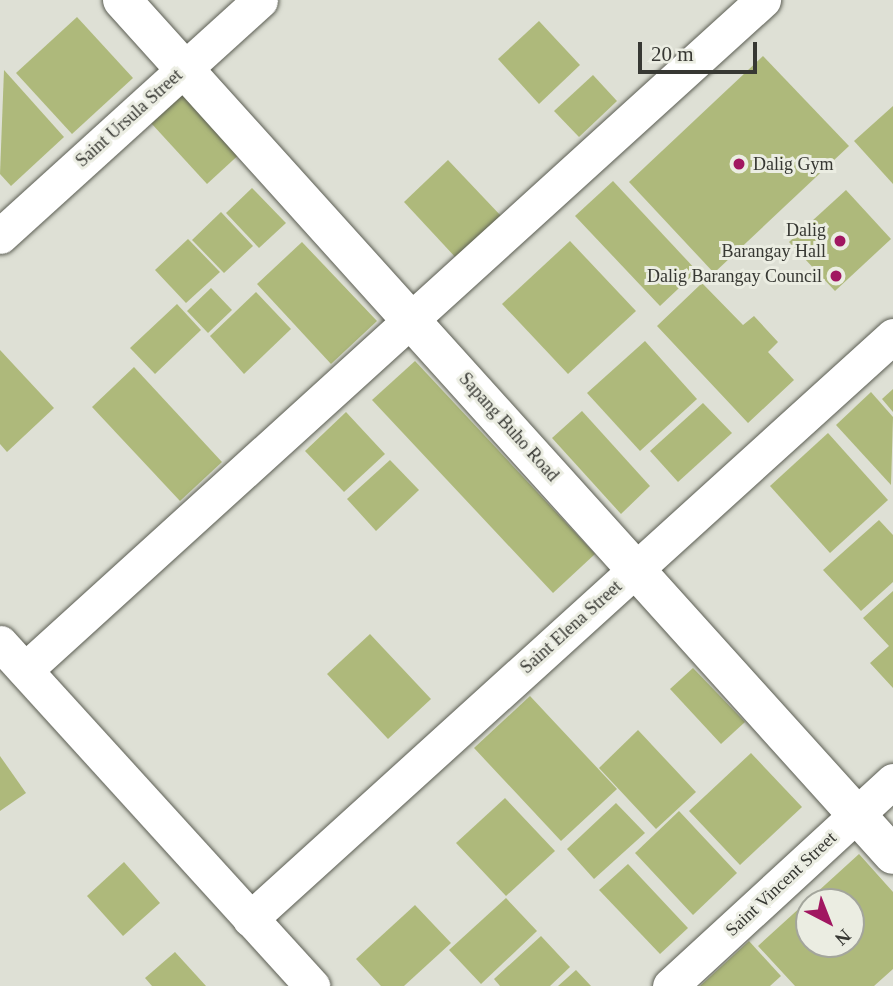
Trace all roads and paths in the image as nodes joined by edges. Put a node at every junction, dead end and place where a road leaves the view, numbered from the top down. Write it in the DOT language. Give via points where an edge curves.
graph roads {
  1 [pos="122,0"];
  2 [pos="260,0"];
  3 [pos="763,0"];
  4 [pos="185,67"];
  5 [pos="0,236"];
  6 [pos="411,316"];
  7 [pos="893,336"];
  8 [pos="635,569"];
  9 [pos="0,643"];
  10 [pos="25,670"];
  11 [pos="893,782"];
  12 [pos="856,815"];
  13 [pos="893,855"];
  14 [pos="250,919"];
  15 [pos="312,986"];
  16 [pos="670,986"];
  1 -- 4 [label="street, Sapang Buho Road"];
  2 -- 4 [label="street, Saint Ursula Street"];
  3 -- 6 [label="street"];
  4 -- 5 [label="street, Saint Ursula Street"];
  4 -- 6 [label="street, Sapang Buho Road"];
  6 -- 8 [label="street, Sapang Buho Road"];
  6 -- 10 [label="street"];
  7 -- 8 [label="street, Saint Elena Street"];
  8 -- 12 [label="street, Sapang Buho Road"];
  8 -- 14 [label="street, Saint Elena Street"];
  9 -- 10 [label="street"];
  10 -- 14 [label="street"];
  11 -- 12 [label="street, Saint Vincent Street"];
  12 -- 13 [label="street, Sapang Buho Road"];
  12 -- 16 [label="street, Saint Vincent Street"];
  14 -- 15 [label="street"];
}
